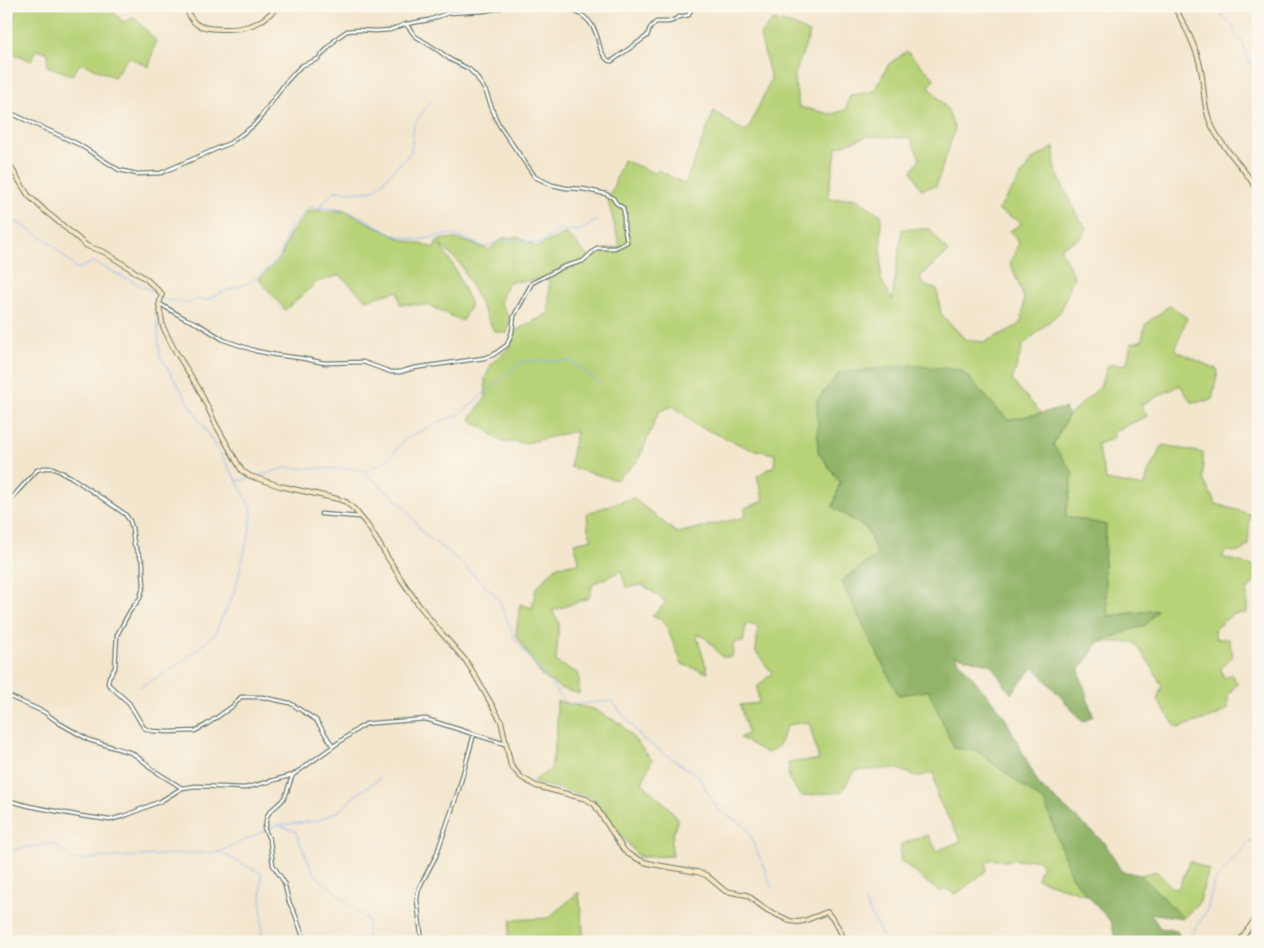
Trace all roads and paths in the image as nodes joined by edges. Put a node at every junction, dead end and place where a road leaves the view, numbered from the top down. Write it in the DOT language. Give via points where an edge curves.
graph roads {
  1 [pos="184,6"];
  2 [pos="279,6"];
  3 [pos="505,6"];
  4 [pos="558,6"];
  5 [pos="694,6"];
  6 [pos="1174,6"];
  7 [pos="406,24"];
  8 [pos="6,111"];
  9 [pos="6,165"];
  10 [pos="1258,192"];
  11 [pos="160,303"];
  12 [pos="6,506"];
  13 [pos="322,514"];
  14 [pos="361,517"];
  15 [pos="6,695"];
  16 [pos="474,734"];
  17 [pos="505,744"];
  18 [pos="333,746"];
  19 [pos="293,775"];
  20 [pos="182,788"];
  21 [pos="6,800"];
  22 [pos="1258,915"];
  23 [pos="305,942"];
  24 [pos="422,942"];
  25 [pos="844,942"];
  26 [pos="1240,942"];
  1 -- 2 [label="street" via="196,24 212,28 249,26"];
  3 -- 7 [label="street"];
  4 -- 5 [label="street" via="574,10 585,18 595,29 599,46 609,61 647,36 656,22 689,15"];
  6 -- 10 [label="street" via="1198,57 1210,121"];
  7 -- 8 [label="street" via="382,31 347,31 318,60 301,66 253,126 230,143 161,173 137,174 119,170 78,144"];
  7 -- 11 [label="street" via="415,36 476,76 501,128 535,177 552,185 583,189 613,198 624,212 627,242 615,248 597,248 583,261 532,283 514,316 507,345 493,355 400,372 363,362 325,363 256,351 224,340"];
  9 -- 11 [label="street" via="10,166 35,202 86,246 104,252 146,279 162,294"];
  11 -- 14 [label="street" via="163,327 242,471 280,486 338,499"];
  12 -- 18 [label="street" via="37,470 53,468 71,476 125,514 130,521 134,544 143,564 144,584 140,598 117,635 114,668 108,684 129,703 144,728 152,731 195,731 241,697 262,697 296,706 316,720"];
  13 -- 14 [label="street"];
  14 -- 17 [label="street" via="410,592 473,672 498,716"];
  15 -- 20 [label="street" via="44,712 89,740 132,753"];
  16 -- 17 [label="street"];
  16 -- 18 [label="street" via="426,719 374,723 366,724"];
  16 -- 24 [label="street" via="436,856 418,892"];
  17 -- 25 [label="street" via="511,766 521,777 536,786 594,804 628,854 644,862 706,875 725,892 747,895 790,921 804,921 827,912"];
  18 -- 19 [label="street"];
  19 -- 20 [label="street" via="245,788"];
  19 -- 23 [label="street" via="285,798 270,811 264,828 270,841 273,865 284,882"];
  20 -- 21 [label="street" via="161,801 110,820"];
  22 -- 26 [label="street"];
}
